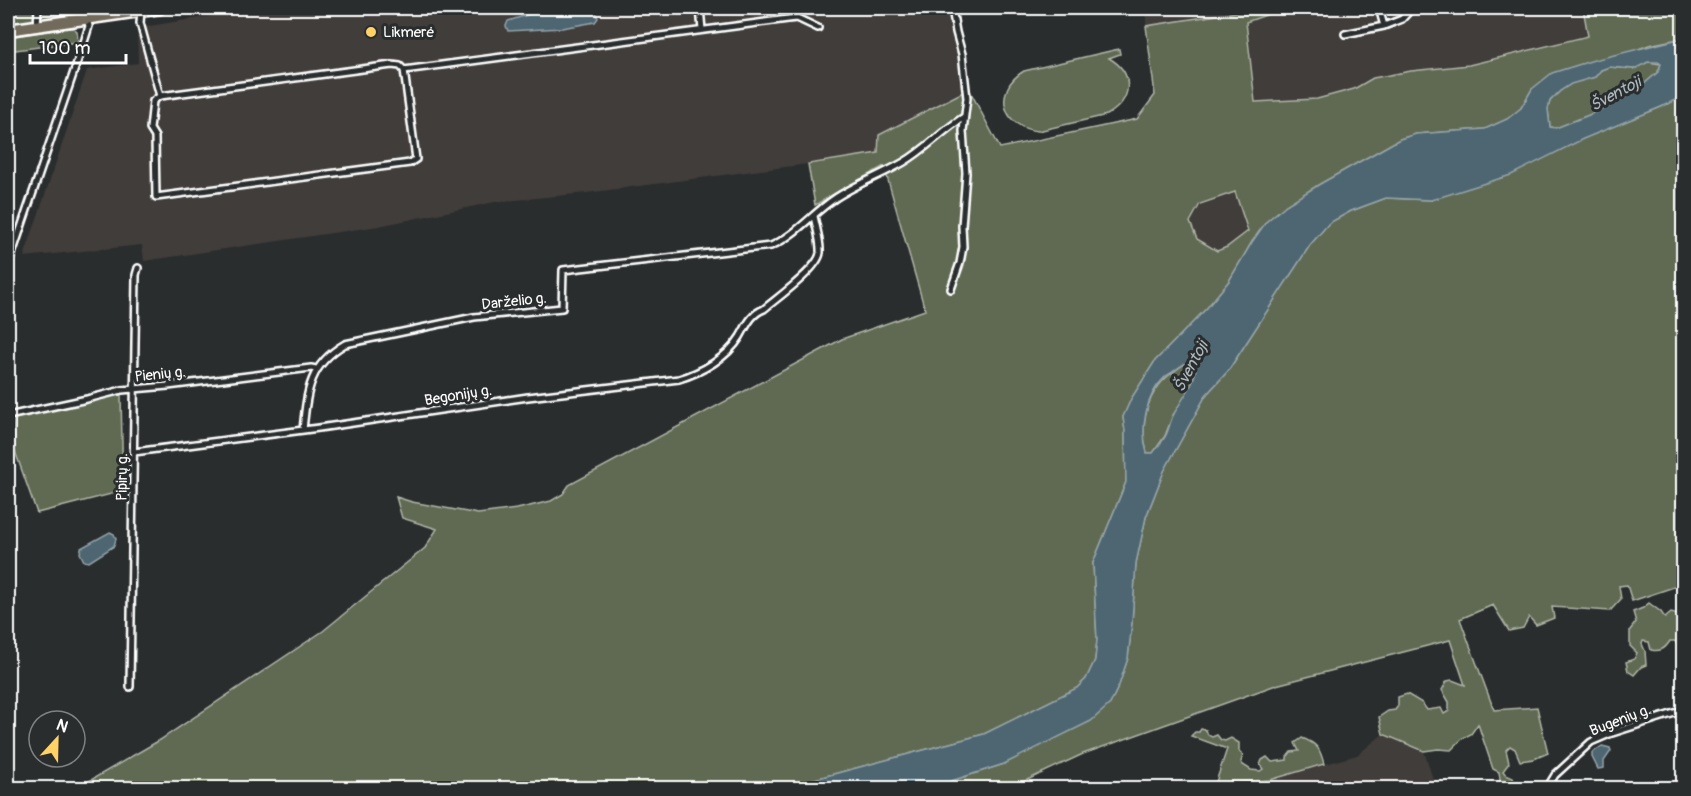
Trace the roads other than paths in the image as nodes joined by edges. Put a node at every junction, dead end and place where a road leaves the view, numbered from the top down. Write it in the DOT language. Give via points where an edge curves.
graph roads {
  1 [pos="38,8"];
  2 [pos="160,8"];
  3 [pos="700,8"];
  4 [pos="952,8"];
  5 [pos="1379,8"];
  6 [pos="1412,8"];
  7 [pos="141,10"];
  8 [pos="87,19"];
  9 [pos="38,26"];
  10 [pos="1384,26"];
  11 [pos="818,28"];
  12 [pos="8,30"];
  13 [pos="702,30"];
  14 [pos="1345,34"];
  15 [pos="404,70"];
  16 [pos="160,96"];
  17 [pos="964,117"];
  18 [pos="814,216"];
  19 [pos="8,266"];
  20 [pos="138,268"];
  21 [pos="951,289"];
  22 [pos="316,369"];
  23 [pos="133,388"];
  24 [pos="8,416"];
  25 [pos="303,429"];
  26 [pos="134,452"];
  27 [pos="130,687"];
  28 [pos="1683,710"];
  29 [pos="1547,789"];
  1 -- 9 [label="street"];
  2 -- 7 [label="highway"];
  3 -- 13 [label="street"];
  4 -- 17 [label="street" via="967,98"];
  5 -- 10 [label="street"];
  6 -- 10 [label="street" via="1402,19"];
  7 -- 8 [label="highway"];
  7 -- 16 [label="street" via="140,23"];
  8 -- 9 [label="highway"];
  8 -- 19 [label="street" via="89,27"];
  9 -- 12 [label="highway"];
  10 -- 14 [label="street"];
  11 -- 13 [label="street" via="797,18"];
  13 -- 15 [label="street"];
  15 -- 16 [label="street" via="392,65"];
  15 -- 16 [label="street" via="416,159 410,163 156,197 155,136 150,129 153,101"];
  17 -- 18 [label="street" via="906,161 836,198"];
  17 -- 21 [label="street" via="963,247"];
  18 -- 22 [label="street, Darželio g." via="784,239 763,248 563,270 562,308 474,317 345,344"];
  18 -- 25 [label="street, Begonijų g." via="820,251 817,263 758,311 731,348 690,376"];
  20 -- 23 [label="street, Pipirų g."];
  22 -- 23 [label="street, Pienių g."];
  22 -- 25 [label="street"];
  23 -- 24 [label="street, Pienių g."];
  23 -- 26 [label="street, Pipirų g."];
  25 -- 26 [label="street, Begonijų g."];
  26 -- 27 [label="street, Pipirų g."];
  28 -- 29 [label="street, Bugenių g." via="1591,742 1554,775"];
}
